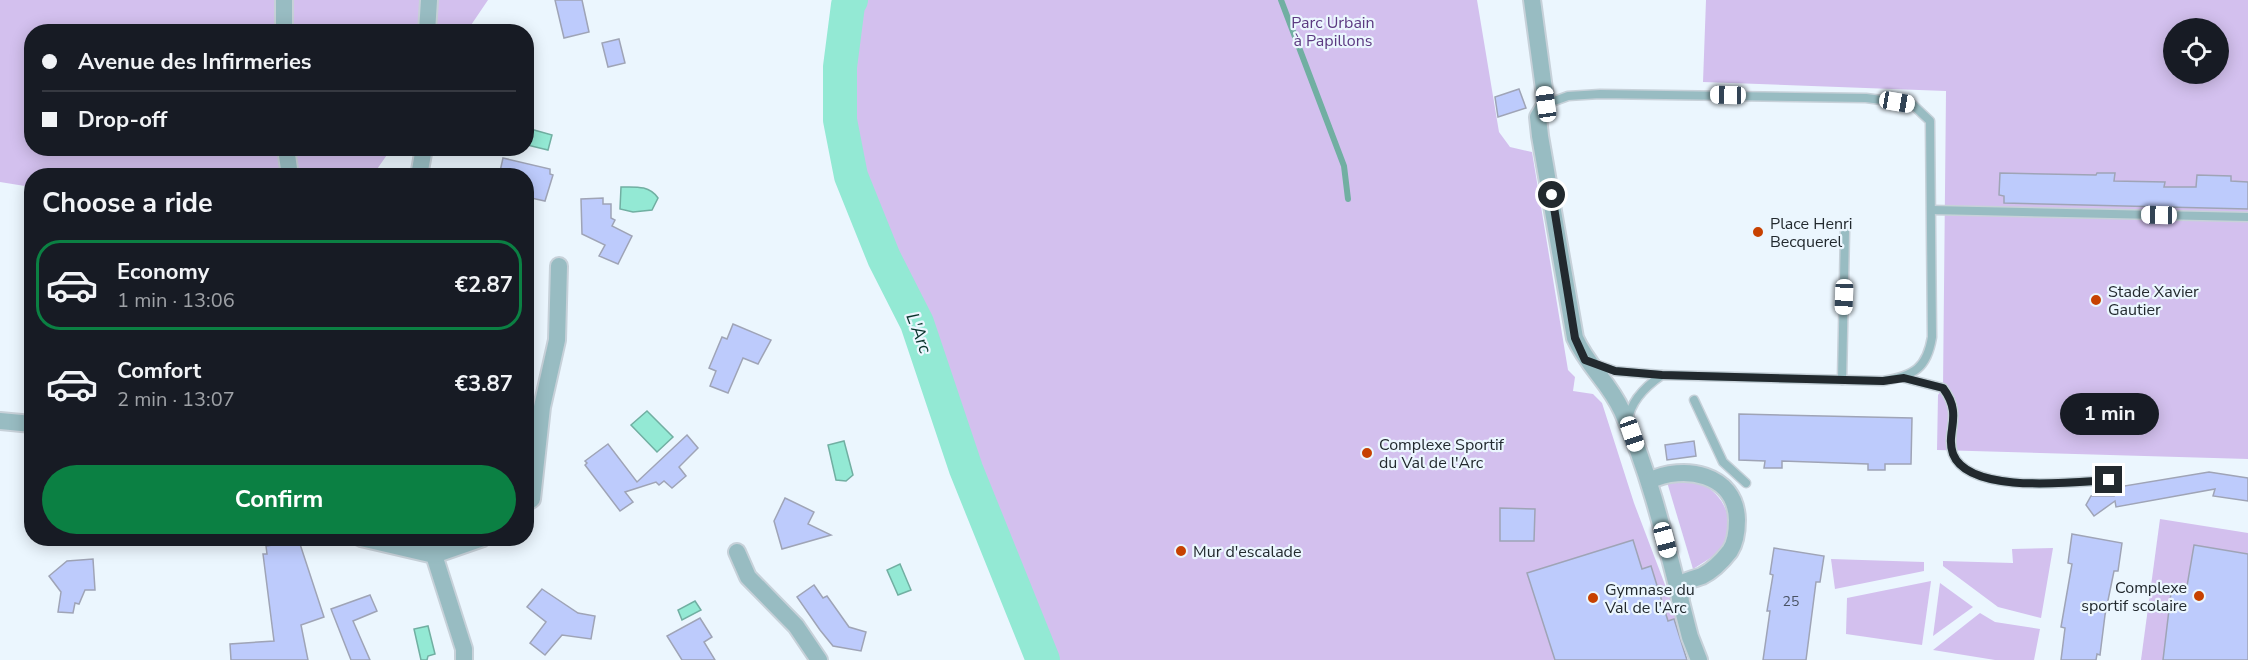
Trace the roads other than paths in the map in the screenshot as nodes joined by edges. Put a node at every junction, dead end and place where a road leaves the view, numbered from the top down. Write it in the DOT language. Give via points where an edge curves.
graph roads {
  1 [pos="284,0"];
  2 [pos="429,0"];
  3 [pos="1532,0"];
  4 [pos="284,24"];
  5 [pos="428,24"];
  6 [pos="1546,104"];
  7 [pos="1932,210"];
  8 [pos="2248,217"];
  9 [pos="1845,231"];
  10 [pos="559,266"];
  11 [pos="1585,360"];
  12 [pos="1662,375"];
  13 [pos="1904,378"];
  14 [pos="1842,380"];
  15 [pos="1694,400"];
  16 [pos="0,421"];
  17 [pos="24,423"];
  18 [pos="1628,425"];
  19 [pos="534,480"];
  20 [pos="2109,480"];
  21 [pos="1649,481"];
  22 [pos="1746,483"];
  23 [pos="395,546"];
  24 [pos="429,546"];
  25 [pos="460,546"];
  26 [pos="737,552"];
  27 [pos="434,555"];
  28 [pos="1680,599"];
  29 [pos="464,660"];
  30 [pos="819,660"];
  31 [pos="1699,660"];
  1 -- 4 [label="street"];
  2 -- 5 [label="street"];
  3 -- 6 [label="street"];
  6 -- 7 [label="lane" via="1568,96 1600,93 1866,98 1912,104 1930,121"];
  6 -- 11 [label="street" via="1538,117 1540,135 1570,317"];
  7 -- 8 [label="lane"];
  7 -- 13 [label="lane" via="1929,356"];
  9 -- 14 [label="lane"];
  10 -- 19 [label="street" via="557,340 542,407"];
  11 -- 12 [label="lane" via="1615,371"];
  11 -- 18 [label="street" via="1615,396"];
  12 -- 14 [label="lane"];
  12 -- 18 [label="lane" via="1638,396"];
  13 -- 14 [label="lane"];
  13 -- 20 [label="lane" via="1943,388 1947,393 1953,405 1953,454 1966,472 1996,481"];
  15 -- 22 [label="lane" via="1723,462"];
  16 -- 17 [label="street"];
  18 -- 21 [label="street"];
  21 -- 28 [label="street"];
  21 -- 28 [label="street" via="1682,473 1709,476 1726,490 1737,514 1732,549 1702,576 1685,582"];
  23 -- 27 [label="street"];
  24 -- 27 [label="street"];
  25 -- 27 [label="street"];
  26 -- 30 [label="street" via="747,577 796,627"];
  27 -- 29 [label="street" via="464,649"];
  28 -- 31 [label="street"];
}
